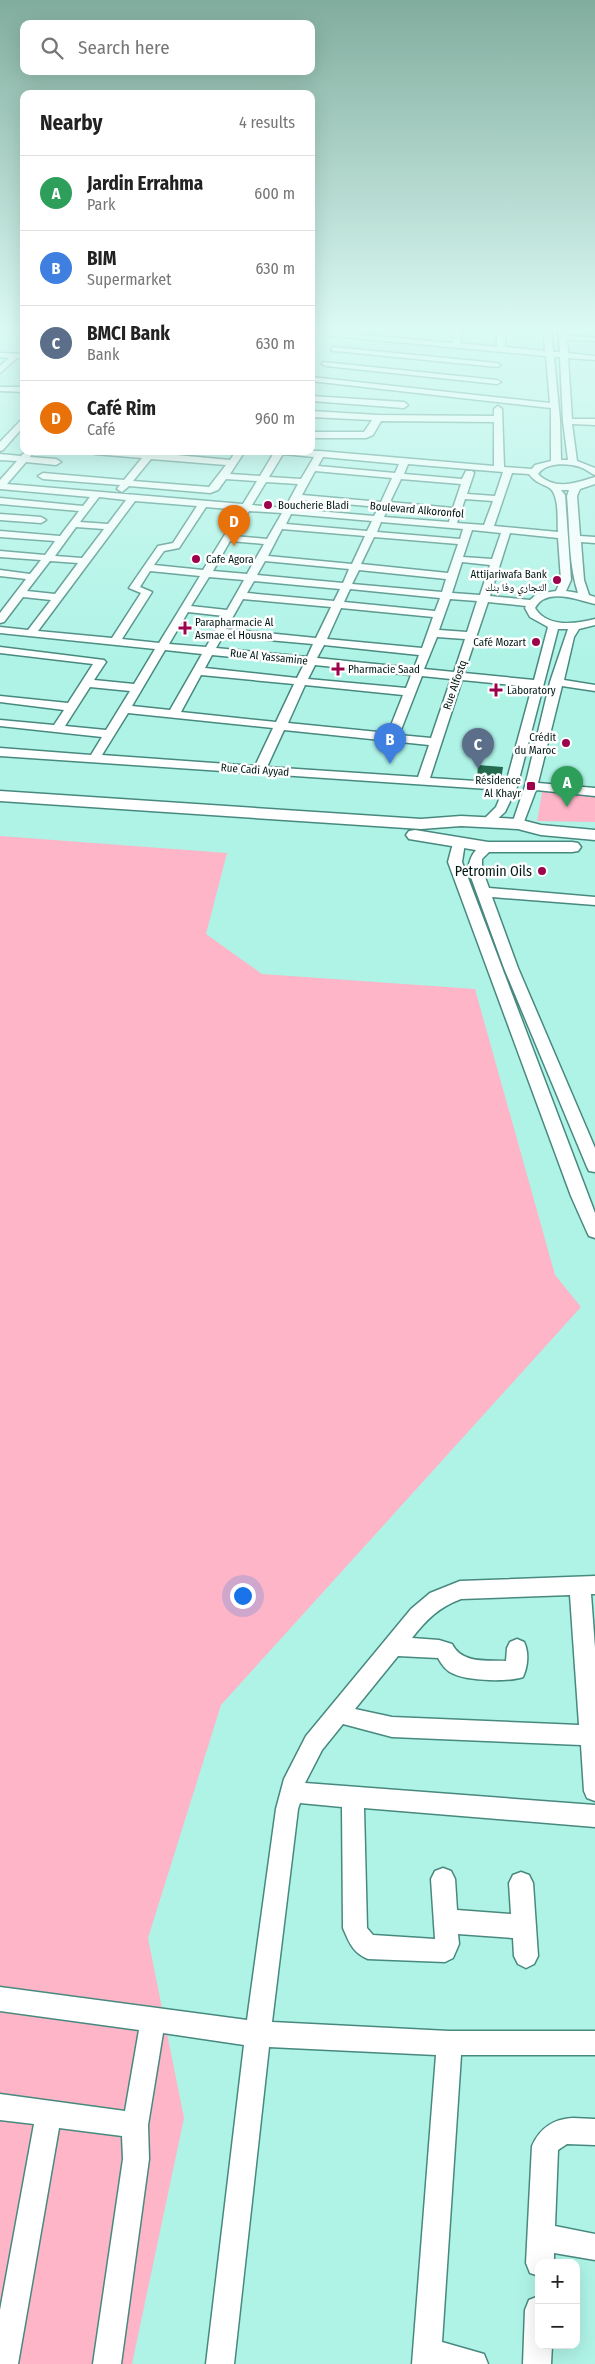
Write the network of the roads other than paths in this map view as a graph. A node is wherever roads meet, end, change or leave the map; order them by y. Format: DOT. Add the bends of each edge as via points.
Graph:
graph roads {
  1 [pos="12,436"];
  2 [pos="501,436"];
  3 [pos="556,436"];
  4 [pos="568,436"];
  5 [pos="315,440"];
  6 [pos="2,445"];
  7 [pos="315,454"];
  8 [pos="320,454"];
  9 [pos="27,455"];
  10 [pos="61,455"];
  11 [pos="149,455"];
  12 [pos="159,455"];
  13 [pos="238,455"];
  14 [pos="277,455"];
  15 [pos="332,455"];
  16 [pos="0,456"];
  17 [pos="405,460"];
  18 [pos="56,462"];
  19 [pos="556,462"];
  20 [pos="233,463"];
  21 [pos="573,463"];
  22 [pos="472,466"];
  23 [pos="312,468"];
  24 [pos="504,469"];
  25 [pos="533,472"];
  26 [pos="595,472"];
  27 [pos="44,476"];
  28 [pos="223,476"];
  29 [pos="398,476"];
  30 [pos="262,479"];
  31 [pos="595,480"];
  32 [pos="127,482"];
  33 [pos="302,482"];
  34 [pos="466,482"];
  35 [pos="553,485"];
  36 [pos="0,486"];
  37 [pos="578,486"];
  38 [pos="20,488"];
  39 [pos="32,489"];
  40 [pos="96,495"];
  41 [pos="461,496"];
  42 [pos="116,497"];
  43 [pos="132,498"];
  44 [pos="294,498"];
  45 [pos="498,499"];
  46 [pos="4,501"];
  47 [pos="203,504"];
  48 [pos="383,505"];
  49 [pos="245,508"];
  50 [pos="85,509"];
  51 [pos="0,511"];
  52 [pos="287,511"];
  53 [pos="456,511"];
  54 [pos="0,517"];
  55 [pos="376,519"];
  56 [pos="41,520"];
  57 [pos="73,524"];
  58 [pos="278,526"];
  59 [pos="451,526"];
  60 [pos="110,527"];
  61 [pos="468,528"];
  62 [pos="488,530"];
  63 [pos="506,531"];
  64 [pos="0,534"];
  65 [pos="369,535"];
  66 [pos="562,535"];
  67 [pos="228,538"];
  68 [pos="576,538"];
  69 [pos="61,539"];
  70 [pos="595,540"];
  71 [pos="270,542"];
  72 [pos="462,542"];
  73 [pos="0,554"];
  74 [pos="48,558"];
  75 [pos="261,558"];
  76 [pos="457,559"];
  77 [pos="84,561"];
  78 [pos="494,562"];
  79 [pos="354,567"];
  80 [pos="149,568"];
  81 [pos="0,573"];
  82 [pos="206,574"];
  83 [pos="34,576"];
  84 [pos="451,576"];
  85 [pos="250,577"];
  86 [pos="346,586"];
  87 [pos="20,594"];
  88 [pos="444,594"];
  89 [pos="560,594"];
  90 [pos="240,596"];
  91 [pos="584,596"];
  92 [pos="57,597"];
  93 [pos="483,598"];
  94 [pos="595,601"];
  95 [pos="532,603"];
  96 [pos="336,606"];
  97 [pos="185,609"];
  98 [pos="230,613"];
  99 [pos="2,614"];
  100 [pos="438,614"];
  101 [pos="595,622"];
  102 [pos="554,624"];
  103 [pos="575,626"];
  104 [pos="0,630"];
  105 [pos="18,632"];
  106 [pos="219,632"];
  107 [pos="31,633"];
  108 [pos="433,633"];
  109 [pos="472,636"];
  110 [pos="115,641"];
  111 [pos="320,642"];
  112 [pos="163,646"];
  113 [pos="209,650"];
  114 [pos="1,652"];
  115 [pos="426,652"];
  116 [pos="310,661"];
  117 [pos="198,671"];
  118 [pos="417,672"];
  119 [pos="458,676"];
  120 [pos="301,682"];
  121 [pos="556,682"];
  122 [pos="88,683"];
  123 [pos="539,684"];
  124 [pos="137,688"];
  125 [pos="595,688"];
  126 [pos="408,692"];
  127 [pos="0,699"];
  128 [pos="72,707"];
  129 [pos="124,709"];
  130 [pos="174,713"];
  131 [pos="0,723"];
  132 [pos="281,725"];
  133 [pos="57,729"];
  134 [pos="109,734"];
  135 [pos="392,737"];
  136 [pos="435,742"];
  137 [pos="0,752"];
  138 [pos="94,759"];
  139 [pos="259,771"];
  140 [pos="423,781"];
  141 [pos="530,786"];
  142 [pos="511,787"];
  143 [pos="595,792"];
  144 [pos="0,796"];
  145 [pos="0,811"];
  146 [pos="487,822"];
  147 [pos="522,826"];
  148 [pos="449,835"];
  149 [pos="595,835"];
  150 [pos="523,846"];
  151 [pos="488,847"];
  152 [pos="595,849"];
  153 [pos="484,892"];
  154 [pos="595,901"];
  155 [pos="595,1167"];
  156 [pos="595,1232"];
  157 [pos="587,1585"];
  158 [pos="392,1646"];
  159 [pos="517,1648"];
  160 [pos="339,1712"];
  161 [pos="590,1734"];
  162 [pos="291,1792"];
  163 [pos="595,1792"];
  164 [pos="353,1797"];
  165 [pos="595,1816"];
  166 [pos="443,1880"];
  167 [pos="521,1883"];
  168 [pos="446,1921"];
  169 [pos="524,1927"];
  170 [pos="526,1956"];
  171 [pos="0,2000"];
  172 [pos="152,2020"];
  173 [pos="258,2034"];
  174 [pos="449,2043"];
  175 [pos="595,2043"];
  176 [pos="0,2108"];
  177 [pos="49,2114"];
  178 [pos="135,2126"];
  179 [pos="595,2132"];
  180 [pos="595,2247"];
  181 [pos="540,2250"];
  182 [pos="538,2349"];
  183 [pos="426,2358"];
  184 [pos="4,2364"];
  185 [pos="107,2364"];
  186 [pos="220,2364"];
  187 [pos="474,2364"];
  188 [pos="537,2364"];
  1 -- 6 [label="street"];
  2 -- 24 [label="street"];
  3 -- 19 [label="street"];
  4 -- 21 [label="street"];
  5 -- 15 [label="street" via="338,444"];
  7 -- 8 [label="street"];
  8 -- 15 [label="street"];
  8 -- 23 [label="street"];
  9 -- 16 [label="street"];
  9 -- 18 [label="street"];
  9 -- 36 [label="street"];
  10 -- 18 [label="street"];
  11 -- 32 [label="street"];
  12 -- 20 [label="street"];
  13 -- 20 [label="street"];
  14 -- 30 [label="street"];
  15 -- 17 [label="street"];
  17 -- 22 [label="street"];
  17 -- 29 [label="street"];
  18 -- 27 [label="street"];
  19 -- 21 [label="street"];
  19 -- 25 [label="street"];
  20 -- 28 [label="street"];
  21 -- 26 [label="street"];
  22 -- 24 [label="street"];
  22 -- 34 [label="street"];
  23 -- 29 [label="street"];
  23 -- 33 [label="street"];
  24 -- 25 [label="street"];
  24 -- 45 [label="street"];
  25 -- 35 [label="street" via="538,479"];
  27 -- 32 [label="street"];
  27 -- 39 [label="street"];
  28 -- 30 [label="street"];
  28 -- 32 [label="street" via="210,490"];
  29 -- 34 [label="street"];
  29 -- 48 [label="street"];
  30 -- 33 [label="street"];
  30 -- 49 [label="street"];
  31 -- 37 [label="street"];
  32 -- 42 [label="street"];
  33 -- 44 [label="street"];
  34 -- 41 [label="street"];
  35 -- 37 [label="street"];
  35 -- 66 [label="street" via="560,495"];
  36 -- 38 [label="street, Boulevard Alkoronfol"];
  37 -- 68 [label="street" via="572,496"];
  38 -- 39 [label="street, Boulevard Alkoronfol"];
  38 -- 46 [label="street"];
  39 -- 40 [label="street, Boulevard Alkoronfol"];
  40 -- 42 [label="street, Boulevard Alkoronfol"];
  40 -- 50 [label="street"];
  41 -- 45 [label="street"];
  41 -- 53 [label="street"];
  42 -- 43 [label="street, Boulevard Alkoronfol"];
  43 -- 47 [label="street, Boulevard Alkoronfol"];
  43 -- 60 [label="street"];
  44 -- 48 [label="street"];
  44 -- 52 [label="street"];
  45 -- 62 [label="street"];
  46 -- 50 [label="street"];
  46 -- 51 [label="street"];
  47 -- 49 [label="street, Boulevard Alkoronfol"];
  47 -- 80 [label="street" via="176,546 160,548"];
  48 -- 53 [label="street"];
  48 -- 55 [label="street"];
  49 -- 52 [label="street, Boulevard Alkoronfol"];
  49 -- 67 [label="street"];
  50 -- 57 [label="street"];
  52 -- 55 [label="street, Boulevard Alkoronfol"];
  52 -- 58 [label="street"];
  53 -- 59 [label="street"];
  54 -- 56 [label="street"];
  55 -- 59 [label="street, Boulevard Alkoronfol"];
  55 -- 65 [label="street"];
  57 -- 60 [label="street"];
  57 -- 69 [label="street"];
  58 -- 65 [label="street"];
  58 -- 71 [label="street"];
  59 -- 61 [label="street, Boulevard Alkoronfol"];
  60 -- 77 [label="street"];
  61 -- 62 [label="street, Boulevard Alkoronfol"];
  61 -- 72 [label="street"];
  62 -- 63 [label="street, Boulevard Alkoronfol"];
  63 -- 66 [label="street, Boulevard Alkoronfol"];
  63 -- 78 [label="street, Rue Alfostq"];
  64 -- 69 [label="street"];
  65 -- 72 [label="street"];
  65 -- 79 [label="street"];
  66 -- 89 [label="street" via="566,580"];
  67 -- 71 [label="street"];
  67 -- 82 [label="street"];
  68 -- 70 [label="street"];
  68 -- 91 [label="street" via="579,580"];
  69 -- 74 [label="street"];
  71 -- 75 [label="street"];
  72 -- 76 [label="street"];
  73 -- 74 [label="street"];
  74 -- 77 [label="street"];
  74 -- 83 [label="street"];
  75 -- 79 [label="street"];
  75 -- 85 [label="street"];
  76 -- 78 [label="street"];
  76 -- 84 [label="street"];
  77 -- 92 [label="street"];
  78 -- 93 [label="street, Rue Alfostq"];
  79 -- 84 [label="street"];
  79 -- 86 [label="street"];
  80 -- 82 [label="street"];
  80 -- 110 [label="street" via="134,588 147,592"];
  81 -- 83 [label="street"];
  82 -- 85 [label="street"];
  82 -- 97 [label="street"];
  83 -- 87 [label="street"];
  84 -- 88 [label="street"];
  85 -- 86 [label="street"];
  85 -- 90 [label="street"];
  86 -- 88 [label="street"];
  86 -- 96 [label="street"];
  87 -- 92 [label="street"];
  87 -- 99 [label="street"];
  88 -- 93 [label="street"];
  88 -- 100 [label="street"];
  89 -- 91 [label="street"];
  89 -- 95 [label="street" via="542,597"];
  90 -- 96 [label="street"];
  90 -- 98 [label="street"];
  91 -- 94 [label="street"];
  92 -- 107 [label="street"];
  93 -- 95 [label="street"];
  93 -- 109 [label="street, Rue Alfostq"];
  95 -- 102 [label="street" via="534,616"];
  96 -- 100 [label="street"];
  96 -- 111 [label="street"];
  97 -- 98 [label="street"];
  97 -- 112 [label="street"];
  98 -- 106 [label="street"];
  100 -- 108 [label="street"];
  101 -- 103 [label="street"];
  102 -- 103 [label="street"];
  102 -- 123 [label="street"];
  103 -- 121 [label="street"];
  104 -- 105 [label="street, Rue Al Yassamine"];
  105 -- 107 [label="street, Rue Al Yassamine"];
  105 -- 114 [label="street"];
  106 -- 111 [label="street"];
  106 -- 113 [label="street"];
  107 -- 110 [label="street, Rue Al Yassamine"];
  108 -- 109 [label="street"];
  108 -- 115 [label="street"];
  109 -- 119 [label="street, Rue Alfostq"];
  110 -- 112 [label="street, Rue Al Yassamine"];
  111 -- 115 [label="street"];
  111 -- 116 [label="street"];
  112 -- 113 [label="street, Rue Al Yassamine"];
  112 -- 124 [label="street"];
  113 -- 116 [label="street, Rue Al Yassamine"];
  113 -- 117 [label="street"];
  114 -- 122 [label="street" via="98,660 100,664"];
  115 -- 118 [label="street"];
  116 -- 118 [label="street, Rue Al Yassamine"];
  116 -- 120 [label="street"];
  117 -- 120 [label="street"];
  117 -- 130 [label="street"];
  118 -- 119 [label="street, Rue Al Yassamine"];
  118 -- 126 [label="street"];
  119 -- 123 [label="street, Rue Al Yassamine"];
  119 -- 136 [label="street, Rue Alfostq"];
  120 -- 126 [label="street"];
  120 -- 132 [label="street"];
  121 -- 125 [label="street"];
  121 -- 141 [label="street"];
  122 -- 124 [label="street"];
  122 -- 128 [label="street"];
  123 -- 142 [label="street"];
  124 -- 129 [label="street"];
  126 -- 135 [label="street"];
  127 -- 128 [label="street"];
  128 -- 133 [label="street"];
  129 -- 130 [label="street"];
  129 -- 134 [label="street"];
  130 -- 132 [label="street"];
  131 -- 133 [label="street"];
  132 -- 135 [label="street"];
  132 -- 139 [label="street"];
  133 -- 134 [label="street"];
  134 -- 138 [label="street"];
  135 -- 136 [label="street"];
  136 -- 140 [label="street, Rue Alfostq"];
  137 -- 138 [label="street, Rue Cadi Ayyad"];
  138 -- 139 [label="street, Rue Cadi Ayyad"];
  139 -- 140 [label="street, Rue Cadi Ayyad"];
  140 -- 142 [label="street, Rue Cadi Ayyad"];
  141 -- 143 [label="street"];
  141 -- 147 [label="street"];
  142 -- 146 [label="street" via="501,809"];
  144 -- 148 [label="main road" via="406,823"];
  145 -- 148 [label="main road"];
  146 -- 147 [label="main road"];
  146 -- 148 [label="main road"];
  147 -- 149 [label="main road"];
  147 -- 150 [label="main road" via="531,832 532,838"];
  148 -- 151 [label="main road"];
  148 -- 156 [label="street" via="455,862"];
  150 -- 151 [label="main road"];
  150 -- 152 [label="main road"];
  151 -- 153 [label="street" via="479,854 474,865"];
  153 -- 154 [label="street"];
  153 -- 155 [label="street" via="515,976"];
  157 -- 158 [label="street" via="481,1588 449,1593 427,1606"];
  157 -- 161 [label="street"];
  158 -- 159 [label="street" via="445,1651 448,1659 460,1667 512,1671 517,1666"];
  158 -- 160 [label="street"];
  160 -- 161 [label="street" via="392,1727"];
  160 -- 162 [label="street" via="307,1754"];
  161 -- 163 [label="street"];
  162 -- 164 [label="street"];
  162 -- 173 [label="street"];
  164 -- 165 [label="street"];
  164 -- 168 [label="street" via="355,1928 359,1938 368,1946 445,1950"];
  166 -- 168 [label="street"];
  167 -- 169 [label="street"];
  168 -- 169 [label="street"];
  169 -- 170 [label="street"];
  171 -- 172 [label="street"];
  172 -- 173 [label="street"];
  172 -- 178 [label="street"];
  173 -- 174 [label="street"];
  173 -- 186 [label="street"];
  174 -- 175 [label="street"];
  174 -- 183 [label="street"];
  176 -- 177 [label="street"];
  177 -- 178 [label="street"];
  177 -- 184 [label="street"];
  178 -- 185 [label="street" via="136,2160"];
  179 -- 181 [label="street" via="559,2131 549,2138 545,2146"];
  180 -- 181 [label="street"];
  182 -- 188 [label="street"];
  183 -- 187 [label="street"];
}
